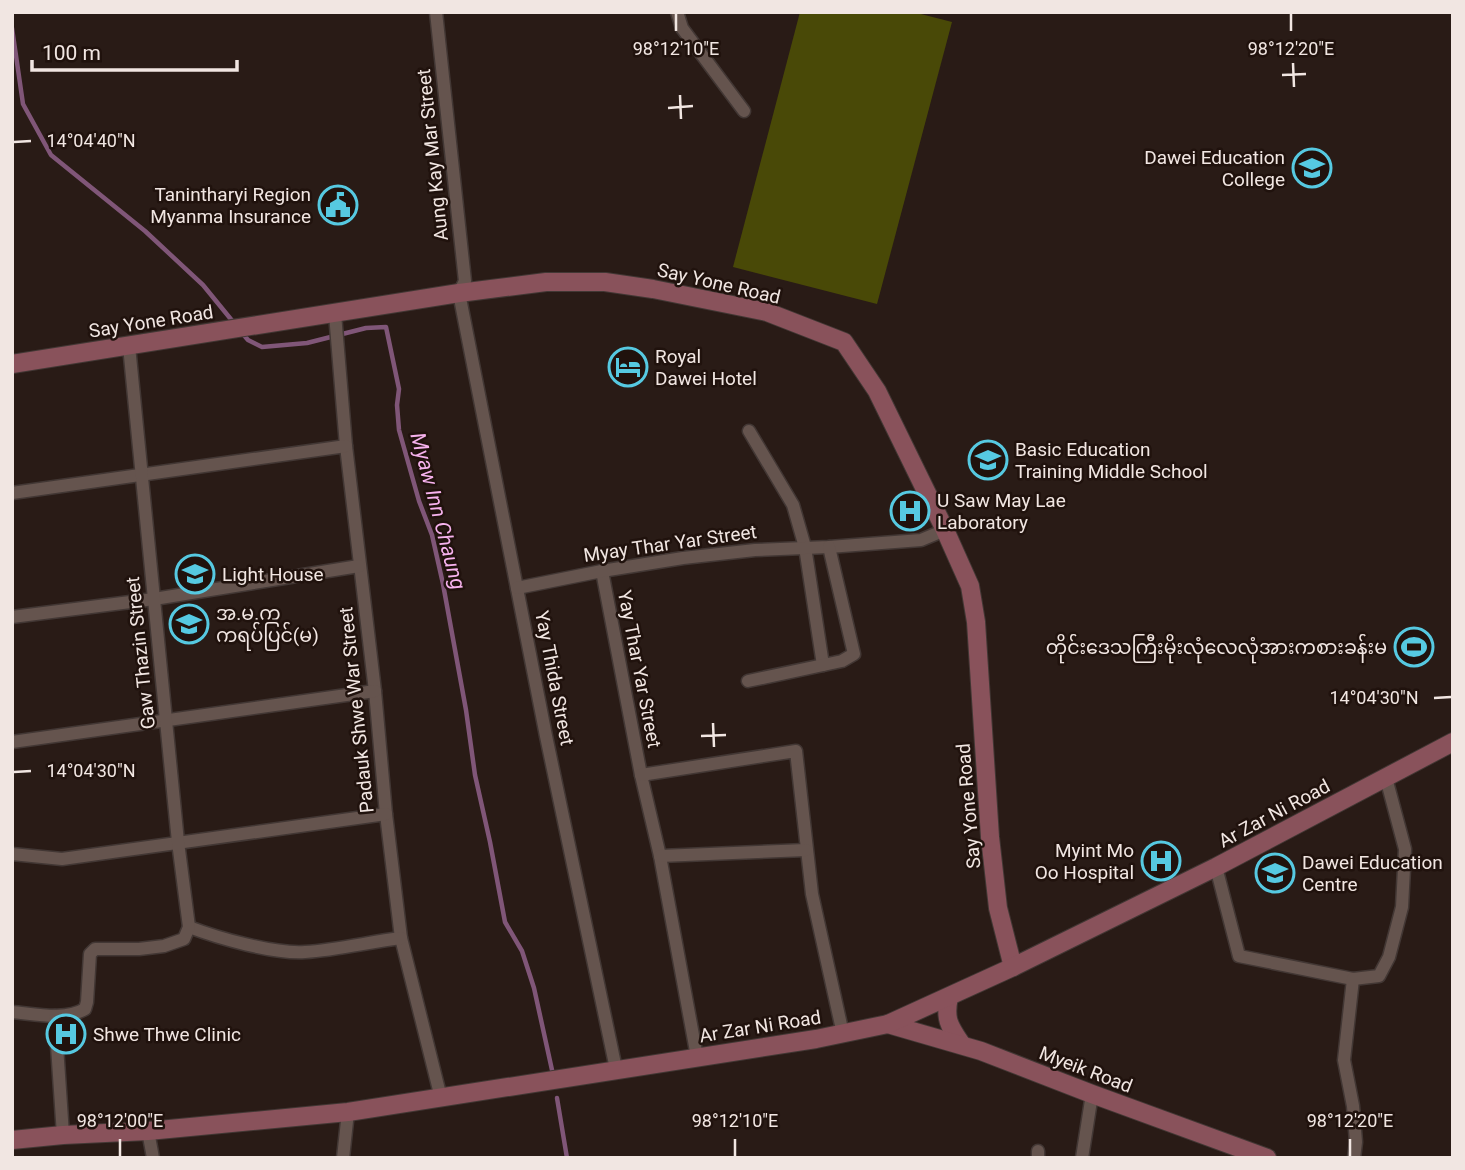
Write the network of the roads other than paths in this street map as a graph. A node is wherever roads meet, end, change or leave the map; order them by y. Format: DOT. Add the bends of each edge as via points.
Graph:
graph roads {
  1 [pos="436,12"];
  2 [pos="677,12"];
  3 [pos="744,111"];
  4 [pos="459,293"];
  5 [pos="335,314"];
  6 [pos="129,346"];
  7 [pos="12,364"];
  8 [pos="749,431"];
  9 [pos="346,446"];
  10 [pos="142,475"];
  11 [pos="12,493"];
  12 [pos="945,530"];
  13 [pos="805,547"];
  14 [pos="829,547"];
  15 [pos="359,566"];
  16 [pos="602,571"];
  17 [pos="517,588"];
  18 [pos="154,598"];
  19 [pos="12,617"];
  20 [pos="823,665"];
  21 [pos="748,681"];
  22 [pos="375,691"];
  23 [pos="166,721"];
  24 [pos="12,742"];
  25 [pos="1453,742"];
  26 [pos="641,775"];
  27 [pos="1386,778"];
  28 [pos="386,814"];
  29 [pos="178,842"];
  30 [pos="806,850"];
  31 [pos="12,853"];
  32 [pos="660,856"];
  33 [pos="1216,867"];
  34 [pos="189,927"];
  35 [pos="401,938"];
  36 [pos="1013,967"];
  37 [pos="1353,979"];
  38 [pos="949,997"];
  39 [pos="12,1012"];
  40 [pos="55,1016"];
  41 [pos="888,1024"];
  42 [pos="843,1034"];
  43 [pos="962,1045"];
  44 [pos="697,1057"];
  45 [pos="616,1069"];
  46 [pos="1092,1094"];
  47 [pos="441,1098"];
  48 [pos="348,1112"];
  49 [pos="148,1131"];
  50 [pos="63,1135"];
  51 [pos="12,1140"];
  52 [pos="153,1158"];
  53 [pos="343,1158"];
  54 [pos="1082,1158"];
  55 [pos="1266,1158"];
  56 [pos="1354,1158"];
  1 -- 4 [label="street, Aung Kay Mar Street" via="465,281"];
  2 -- 3 [label="street" via="682,28"];
  4 -- 5 [label="main road, Say Yone Road"];
  4 -- 12 [label="main road, Say Yone Road" via="546,282 605,282 767,312 844,342 877,391"];
  4 -- 17 [label="street, Yay Thida Street"];
  5 -- 6 [label="main road, Say Yone Road"];
  5 -- 9 [label="street, Padauk Shwe War Street"];
  6 -- 7 [label="main road, Say Yone Road"];
  6 -- 10 [label="street, Gaw Thazin Street"];
  8 -- 13 [label="street" via="793,505"];
  9 -- 10 [label="street"];
  9 -- 15 [label="street, Padauk Shwe War Street"];
  10 -- 11 [label="street"];
  10 -- 18 [label="street, Gaw Thazin Street"];
  12 -- 14 [label="street, Myay Thar Yar Street" via="921,540"];
  12 -- 36 [label="main road, Say Yone Road" via="970,586 976,622 990,837 998,908"];
  13 -- 14 [label="street, Myay Thar Yar Street"];
  13 -- 16 [label="street, Myay Thar Yar Street"];
  13 -- 20 [label="street"];
  14 -- 20 [label="street" via="854,654"];
  15 -- 18 [label="street"];
  15 -- 22 [label="street, Padauk Shwe War Street"];
  16 -- 17 [label="street, Myay Thar Yar Street"];
  16 -- 26 [label="street, Yay Thar Yar Street"];
  17 -- 45 [label="street, Yay Thida Street"];
  18 -- 19 [label="street"];
  18 -- 23 [label="street, Gaw Thazin Street"];
  20 -- 21 [label="street"];
  22 -- 23 [label="street"];
  22 -- 28 [label="street, Padauk Shwe War Street"];
  23 -- 24 [label="street"];
  23 -- 29 [label="street, Gaw Thazin Street"];
  25 -- 27 [label="main road, Ar Zar Ni Road"];
  26 -- 30 [label="street, Yay Thar Yar Street" via="796,751"];
  26 -- 32 [label="street, Yay Thar Yar Street"];
  27 -- 33 [label="main road, Ar Zar Ni Road"];
  27 -- 37 [label="street" via="1405,849 1402,907 1379,976"];
  28 -- 29 [label="street"];
  28 -- 35 [label="street, Padauk Shwe War Street"];
  29 -- 31 [label="street" via="62,859"];
  29 -- 34 [label="street, Gaw Thazin Street"];
  30 -- 32 [label="street"];
  30 -- 42 [label="street, Yay Thar Yar Street"];
  32 -- 44 [label="street, Yay Thar Yar Street"];
  33 -- 36 [label="main road, Ar Zar Ni Road"];
  33 -- 37 [label="street" via="1239,956"];
  34 -- 35 [label="street" via="212,936 303,952"];
  34 -- 40 [label="street" via="184,939 164,946 95,949 90,954 85,1009"];
  35 -- 47 [label="street, Padauk Shwe War Street"];
  36 -- 38 [label="main road, Ar Zar Ni Road"];
  37 -- 56 [label="street" via="1344,1060 1353,1106"];
  38 -- 41 [label="main road, Ar Zar Ni Road"];
  38 -- 43 [label="main road" via="949,1026"];
  39 -- 40 [label="street"];
  40 -- 50 [label="street"];
  41 -- 42 [label="main road, Ar Zar Ni Road"];
  41 -- 43 [label="main road, Myeik Road"];
  42 -- 44 [label="main road, Ar Zar Ni Road"];
  43 -- 46 [label="main road, Myeik Road"];
  44 -- 45 [label="main road, Ar Zar Ni Road"];
  45 -- 47 [label="main road, Ar Zar Ni Road"];
  46 -- 54 [label="street"];
  46 -- 55 [label="main road, Myeik Road"];
  47 -- 48 [label="main road, Ar Zar Ni Road"];
  48 -- 49 [label="main road, Ar Zar Ni Road"];
  48 -- 53 [label="street"];
  49 -- 50 [label="main road, Ar Zar Ni Road"];
  49 -- 52 [label="street"];
  50 -- 51 [label="main road, Ar Zar Ni Road"];
}
